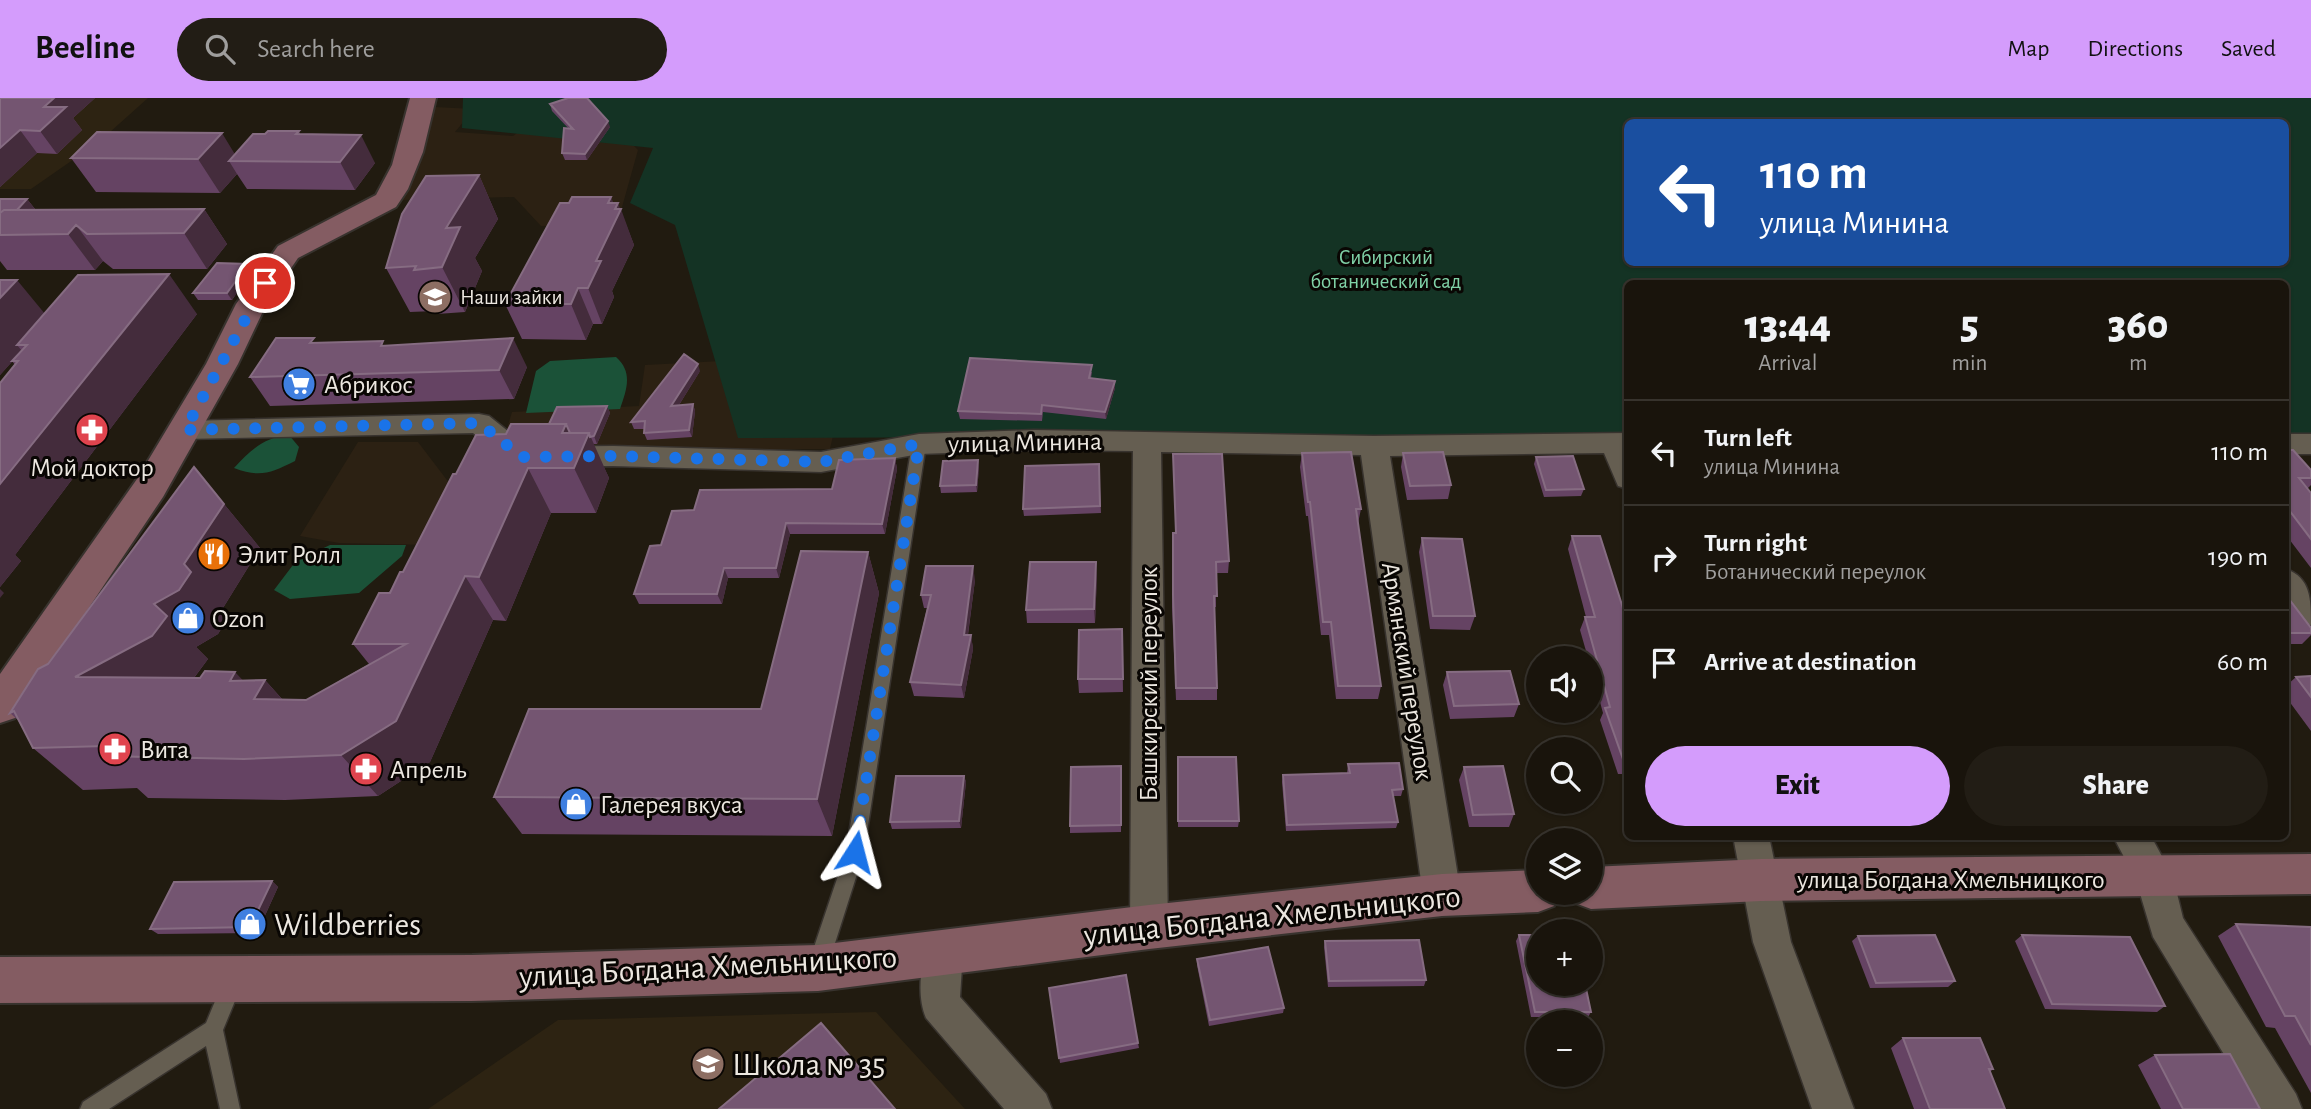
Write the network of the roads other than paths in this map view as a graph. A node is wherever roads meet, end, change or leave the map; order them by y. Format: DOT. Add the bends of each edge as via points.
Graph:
graph roads {
  1 [pos="423,98"];
  2 [pos="185,430"];
  3 [pos="1147,441"];
  4 [pos="1621,443"];
  5 [pos="919,444"];
  6 [pos="2289,444"];
  7 [pos="2311,444"];
  8 [pos="1374,446"];
  9 [pos="2289,585"];
  10 [pos="2311,613"];
  11 [pos="0,706"];
  12 [pos="1752,840"];
  13 [pos="2133,840"];
  14 [pos="2311,874"];
  15 [pos="2154,877"];
  16 [pos="1761,880"];
  17 [pos="1603,887"];
  18 [pos="1526,892"];
  19 [pos="1442,895"];
  20 [pos="1149,927"];
  21 [pos="944,952"];
  22 [pos="818,968"];
  23 [pos="234,979"];
  24 [pos="0,980"];
  25 [pos="213,1030"];
  26 [pos="90,1109"];
  27 [pos="230,1109"];
  28 [pos="1031,1109"];
  29 [pos="1833,1109"];
  30 [pos="2281,1109"];
  1 -- 2 [label="street" via="408,165 386,201 279,261 251,304"];
  2 -- 5 [label="street, улица Минина" via="479,423 522,457 821,462"];
  2 -- 11 [label="street"];
  3 -- 5 [label="street, улица Минина"];
  3 -- 8 [label="street, улица Минина"];
  3 -- 20 [label="street, Башкирский переулок"];
  4 -- 8 [label="street, улица Минина"];
  5 -- 22 [label="lane" via="855,852"];
  6 -- 7 [label="street"];
  8 -- 19 [label="street, Армянский переулок"];
  9 -- 10 [label="street"];
  12 -- 16 [label="street"];
  13 -- 15 [label="street"];
  14 -- 15 [label="street, улица Богдана Хмельницкого"];
  15 -- 16 [label="street, улица Богдана Хмельницкого"];
  15 -- 30 [label="street" via="2166,924"];
  16 -- 17 [label="street, улица Богдана Хмельницкого"];
  16 -- 29 [label="street" via="1772,942"];
  18 -- 19 [label="street, улица Богдана Хмельницкого"];
  19 -- 20 [label="street, улица Богдана Хмельницкого"];
  20 -- 21 [label="street, улица Богдана Хмельницкого"];
  21 -- 22 [label="street, улица Богдана Хмельницкого"];
  21 -- 28 [label="street" via="940,1004"];
  22 -- 23 [label="street, улица Богдана Хмельницкого"];
  23 -- 24 [label="street, улица Богдана Хмельницкого"];
  23 -- 25 [label="lane"];
  25 -- 26 [label="lane"];
  25 -- 27 [label="lane"];
}
